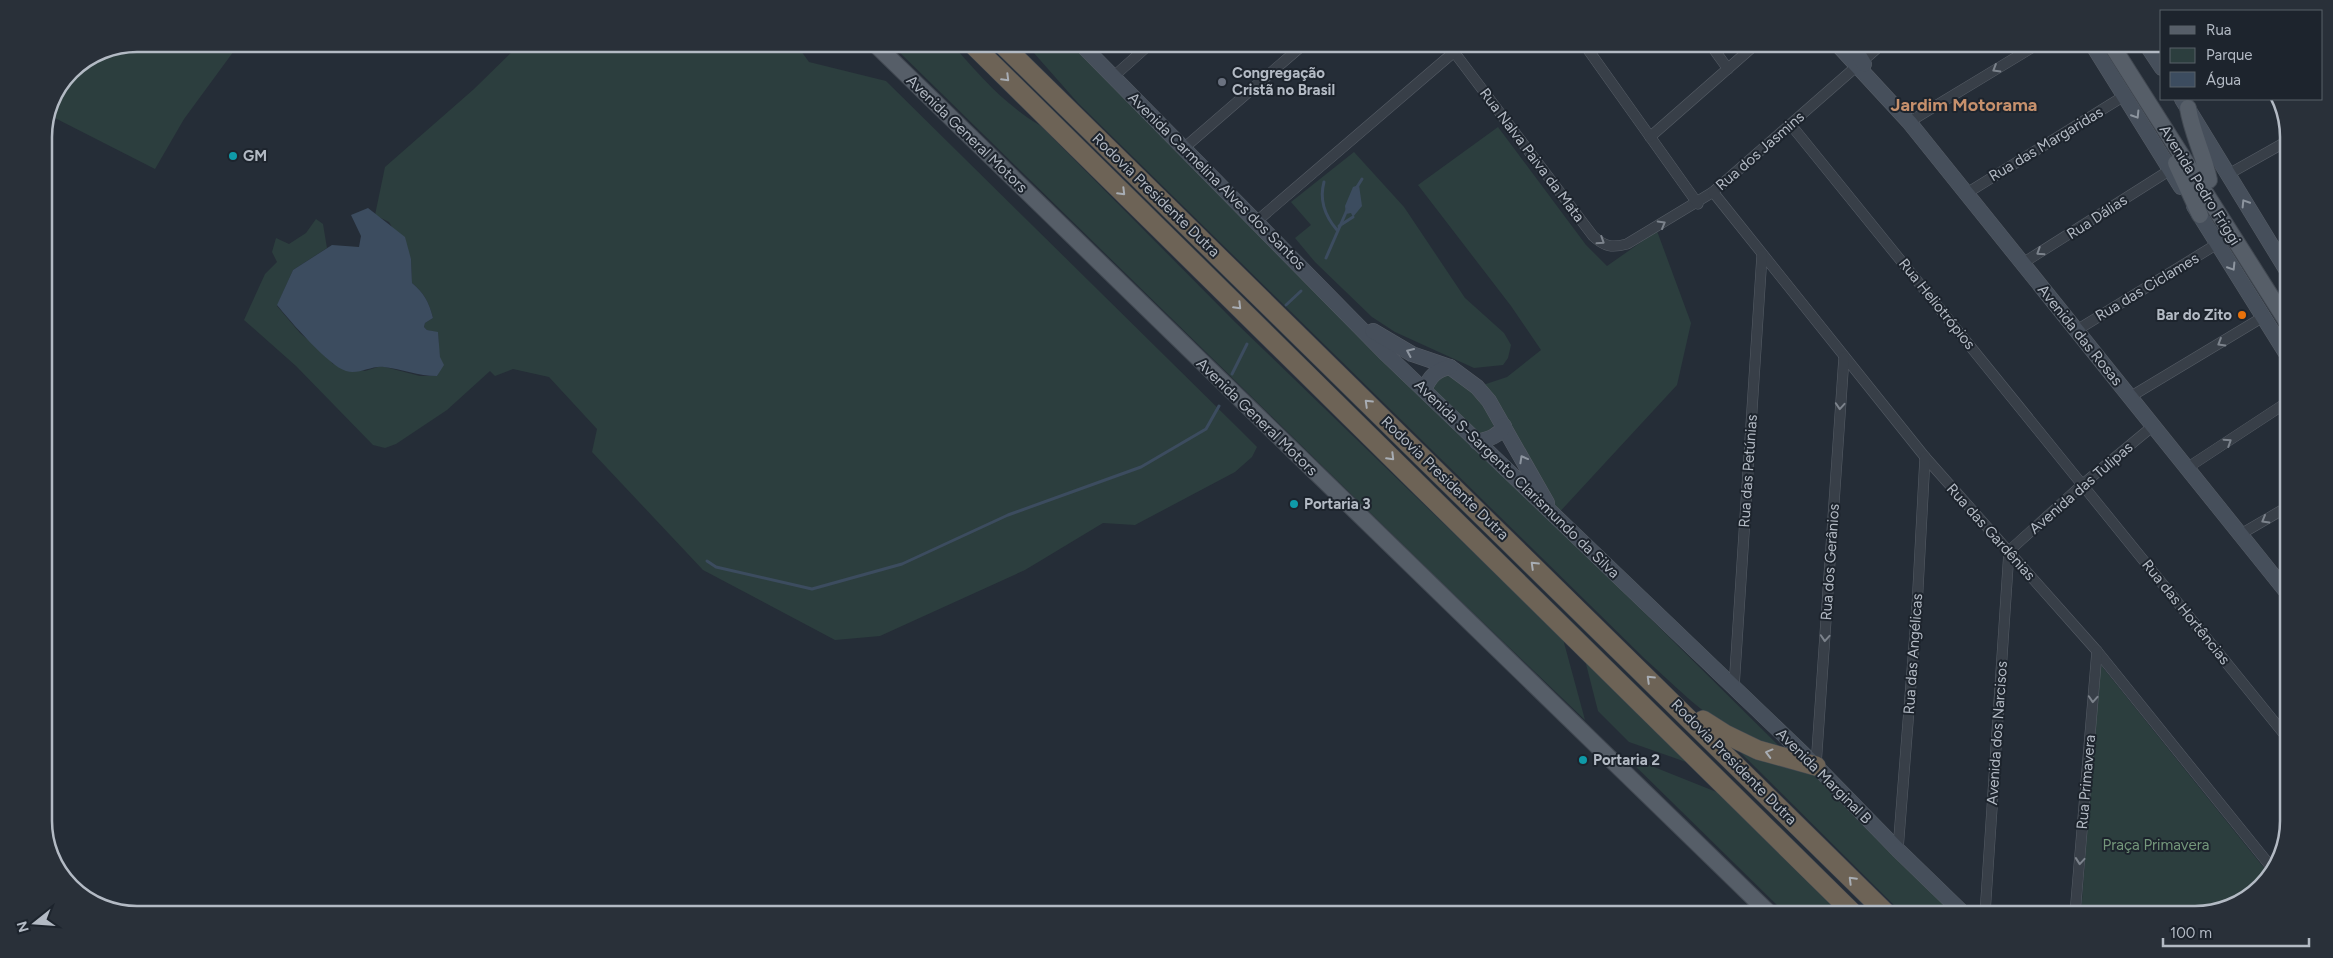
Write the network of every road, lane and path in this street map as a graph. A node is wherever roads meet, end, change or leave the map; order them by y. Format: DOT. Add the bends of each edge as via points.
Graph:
graph roads {
  1 [pos="883,52"];
  2 [pos="980,52"];
  3 [pos="1010,52"];
  4 [pos="1089,52"];
  5 [pos="1141,52"];
  6 [pos="1295,52"];
  7 [pos="1447,52"];
  8 [pos="1454,52"];
  9 [pos="1590,52"];
  10 [pos="1716,52"];
  11 [pos="1747,52"];
  12 [pos="1846,52"];
  13 [pos="1855,52"];
  14 [pos="1872,52"];
  15 [pos="2025,52"];
  16 [pos="2097,52"];
  17 [pos="2117,52"];
  18 [pos="2129,52"];
  19 [pos="2151,52"];
  20 [pos="1859,63"];
  21 [pos="2160,65"];
  22 [pos="1728,69"];
  23 [pos="1113,77"];
  24 [pos="2124,96"];
  25 [pos="2185,104"];
  26 [pos="2152,109"];
  27 [pos="1909,122"];
  28 [pos="1791,125"];
  29 [pos="1650,136"];
  30 [pos="2280,145"];
  31 [pos="1184,148"];
  32 [pos="2170,170"];
  33 [pos="2227,175"];
  34 [pos="2209,180"];
  35 [pos="1713,192"];
  36 [pos="1967,192"];
  37 [pos="1698,204"];
  38 [pos="2200,215"];
  39 [pos="1257,221"];
  40 [pos="1627,244"];
  41 [pos="2217,244"];
  42 [pos="2280,247"];
  43 [pos="2274,251"];
  44 [pos="1762,255"];
  45 [pos="2280,260"];
  46 [pos="2023,264"];
  47 [pos="2280,292"];
  48 [pos="2280,311"];
  49 [pos="2263,317"];
  50 [pos="1352,318"];
  51 [pos="2077,330"];
  52 [pos="2280,344"];
  53 [pos="1844,357"];
  54 [pos="1450,367"];
  55 [pos="1424,390"];
  56 [pos="2130,397"];
  57 [pos="2280,407"];
  58 [pos="1504,426"];
  59 [pos="2153,426"];
  60 [pos="1477,442"];
  61 [pos="1925,457"];
  62 [pos="2188,468"];
  63 [pos="2083,484"];
  64 [pos="2280,511"];
  65 [pos="1555,517"];
  66 [pos="2241,534"];
  67 [pos="2010,552"];
  68 [pos="2280,584"];
  69 [pos="1682,639"];
  70 [pos="2097,651"];
  71 [pos="1734,688"];
  72 [pos="1671,700"];
  73 [pos="2280,729"];
  74 [pos="1816,766"];
  75 [pos="1898,850"];
  76 [pos="2269,864"];
  77 [pos="1762,906"];
  78 [pos="1846,906"];
  79 [pos="1879,906"];
  80 [pos="1956,906"];
  81 [pos="1985,906"];
  82 [pos="2076,906"];
  1 -- 77 [label="main road, Avenida General Motors"];
  2 -- 78 [label="highway, Rodovia Presidente Dutra, one-way"];
  72 -- 3 [label="highway, Rodovia Presidente Dutra, one-way"];
  4 -- 23 [label="street, Avenida Carmelina Alves dos Santos"];
  5 -- 23 [label="street"];
  6 -- 31 [label="street"];
  7 -- 39 [label="street"];
  8 -- 40 [label="street, Rua Nalva Paiva da Mata, one-way" via="1593,236 1602,244 1613,247"];
  9 -- 29 [label="street"];
  10 -- 22 [label="street"];
  11 -- 22 [label="street"];
  12 -- 20 [label="street"];
  13 -- 20 [label="street"];
  14 -- 20 [label="street, Rua dos Jasmins"];
  15 -- 27 [label="street, one-way"];
  16 -- 24 [label="street"];
  17 -- 26 [label="main road, Avenida Pedro Friggi"];
  18 -- 34 [label="main road, Avenida Pedro Friggi"];
  19 -- 21 [label="street"];
  20 -- 27 [label="street, Avenida das Rosas"];
  20 -- 28 [label="street, Rua dos Jasmins"];
  22 -- 29 [label="street"];
  23 -- 31 [label="street, Avenida Carmelina Alves dos Santos"];
  24 -- 32 [label="street, one-way"];
  24 -- 36 [label="street, Rua das Margaridas"];
  25 -- 33 [label="street"];
  25 -- 34 [label="main road"];
  26 -- 38 [label="main road"];
  26 -- 48 [label="main road, Avenida Pedro Friggi"];
  27 -- 36 [label="street, Avenida das Rosas"];
  28 -- 35 [label="street, Rua dos Jasmins"];
  28 -- 63 [label="street, Rua Heliotrópios"];
  29 -- 37 [label="street"];
  30 -- 33 [label="street"];
  31 -- 39 [label="street, Avenida Carmelina Alves dos Santos"];
  32 -- 38 [label="street"];
  32 -- 46 [label="street, Rua Dálias, one-way"];
  43 -- 33 [label="street, one-way"];
  34 -- 47 [label="main road, Avenida Pedro Friggi"];
  35 -- 37 [label="street, Rua dos Jasmins"];
  35 -- 44 [label="street, Rua das Gardênias"];
  36 -- 46 [label="street, Avenida das Rosas"];
  40 -- 37 [label="street, Rua dos Jasmins, one-way"];
  38 -- 41 [label="street"];
  39 -- 50 [label="street, Avenida Carmelina Alves dos Santos"];
  41 -- 49 [label="street, one-way"];
  41 -- 51 [label="street, Rua das Ciclames"];
  42 -- 43 [label="street"];
  43 -- 45 [label="street"];
  44 -- 53 [label="street, Rua das Gardênias"];
  44 -- 71 [label="street, Rua das Petúnias"];
  46 -- 51 [label="street, Avenida das Rosas"];
  49 -- 52 [label="street"];
  49 -- 56 [label="street, one-way"];
  54 -- 50 [label="street, one-way" via="1391,344"];
  50 -- 55 [label="street, Avenida S-Sargento Clarismundo da Silva"];
  51 -- 56 [label="street, Avenida das Rosas"];
  53 -- 61 [label="street, Rua das Gardênias"];
  53 -- 74 [label="street, Rua dos Gerânios, one-way"];
  54 -- 55 [label="street" via="1439,370"];
  54 -- 58 [label="street" via="1477,387"];
  55 -- 60 [label="street, Avenida S-Sargento Clarismundo da Silva"];
  56 -- 59 [label="street, Avenida das Rosas"];
  62 -- 57 [label="street, one-way"];
  58 -- 60 [label="street" via="1492,438"];
  65 -- 58 [label="street, one-way"];
  59 -- 62 [label="street, Avenida das Rosas"];
  59 -- 63 [label="street, Avenida das Tulipas"];
  60 -- 65 [label="street, Avenida S-Sargento Clarismundo da Silva"];
  61 -- 67 [label="street, Rua das Gardênias"];
  61 -- 75 [label="street, Rua das Angélicas"];
  62 -- 66 [label="street, Avenida das Rosas"];
  63 -- 67 [label="street, Avenida das Tulipas"];
  63 -- 73 [label="street, Rua das Hortências"];
  64 -- 66 [label="street, one-way"];
  65 -- 69 [label="street, Avenida S-Sargento Clarismundo da Silva"];
  66 -- 68 [label="street, Avenida das Rosas"];
  67 -- 70 [label="street, Rua das Gardênias"];
  67 -- 81 [label="street, Avenida dos Narcisos"];
  69 -- 71 [label="street, Avenida Marginal B"];
  70 -- 76 [label="street, Rua das Gardênias"];
  70 -- 82 [label="street, Rua Primavera, one-way"];
  71 -- 74 [label="street, Avenida Marginal B"];
  74 -- 72 [label="highway, one-way" via="1758,750 1725,734"];
  79 -- 72 [label="highway, Rodovia Presidente Dutra, one-way"];
  74 -- 75 [label="street, Avenida Marginal B"];
  75 -- 80 [label="street, Avenida Marginal B"];
}
